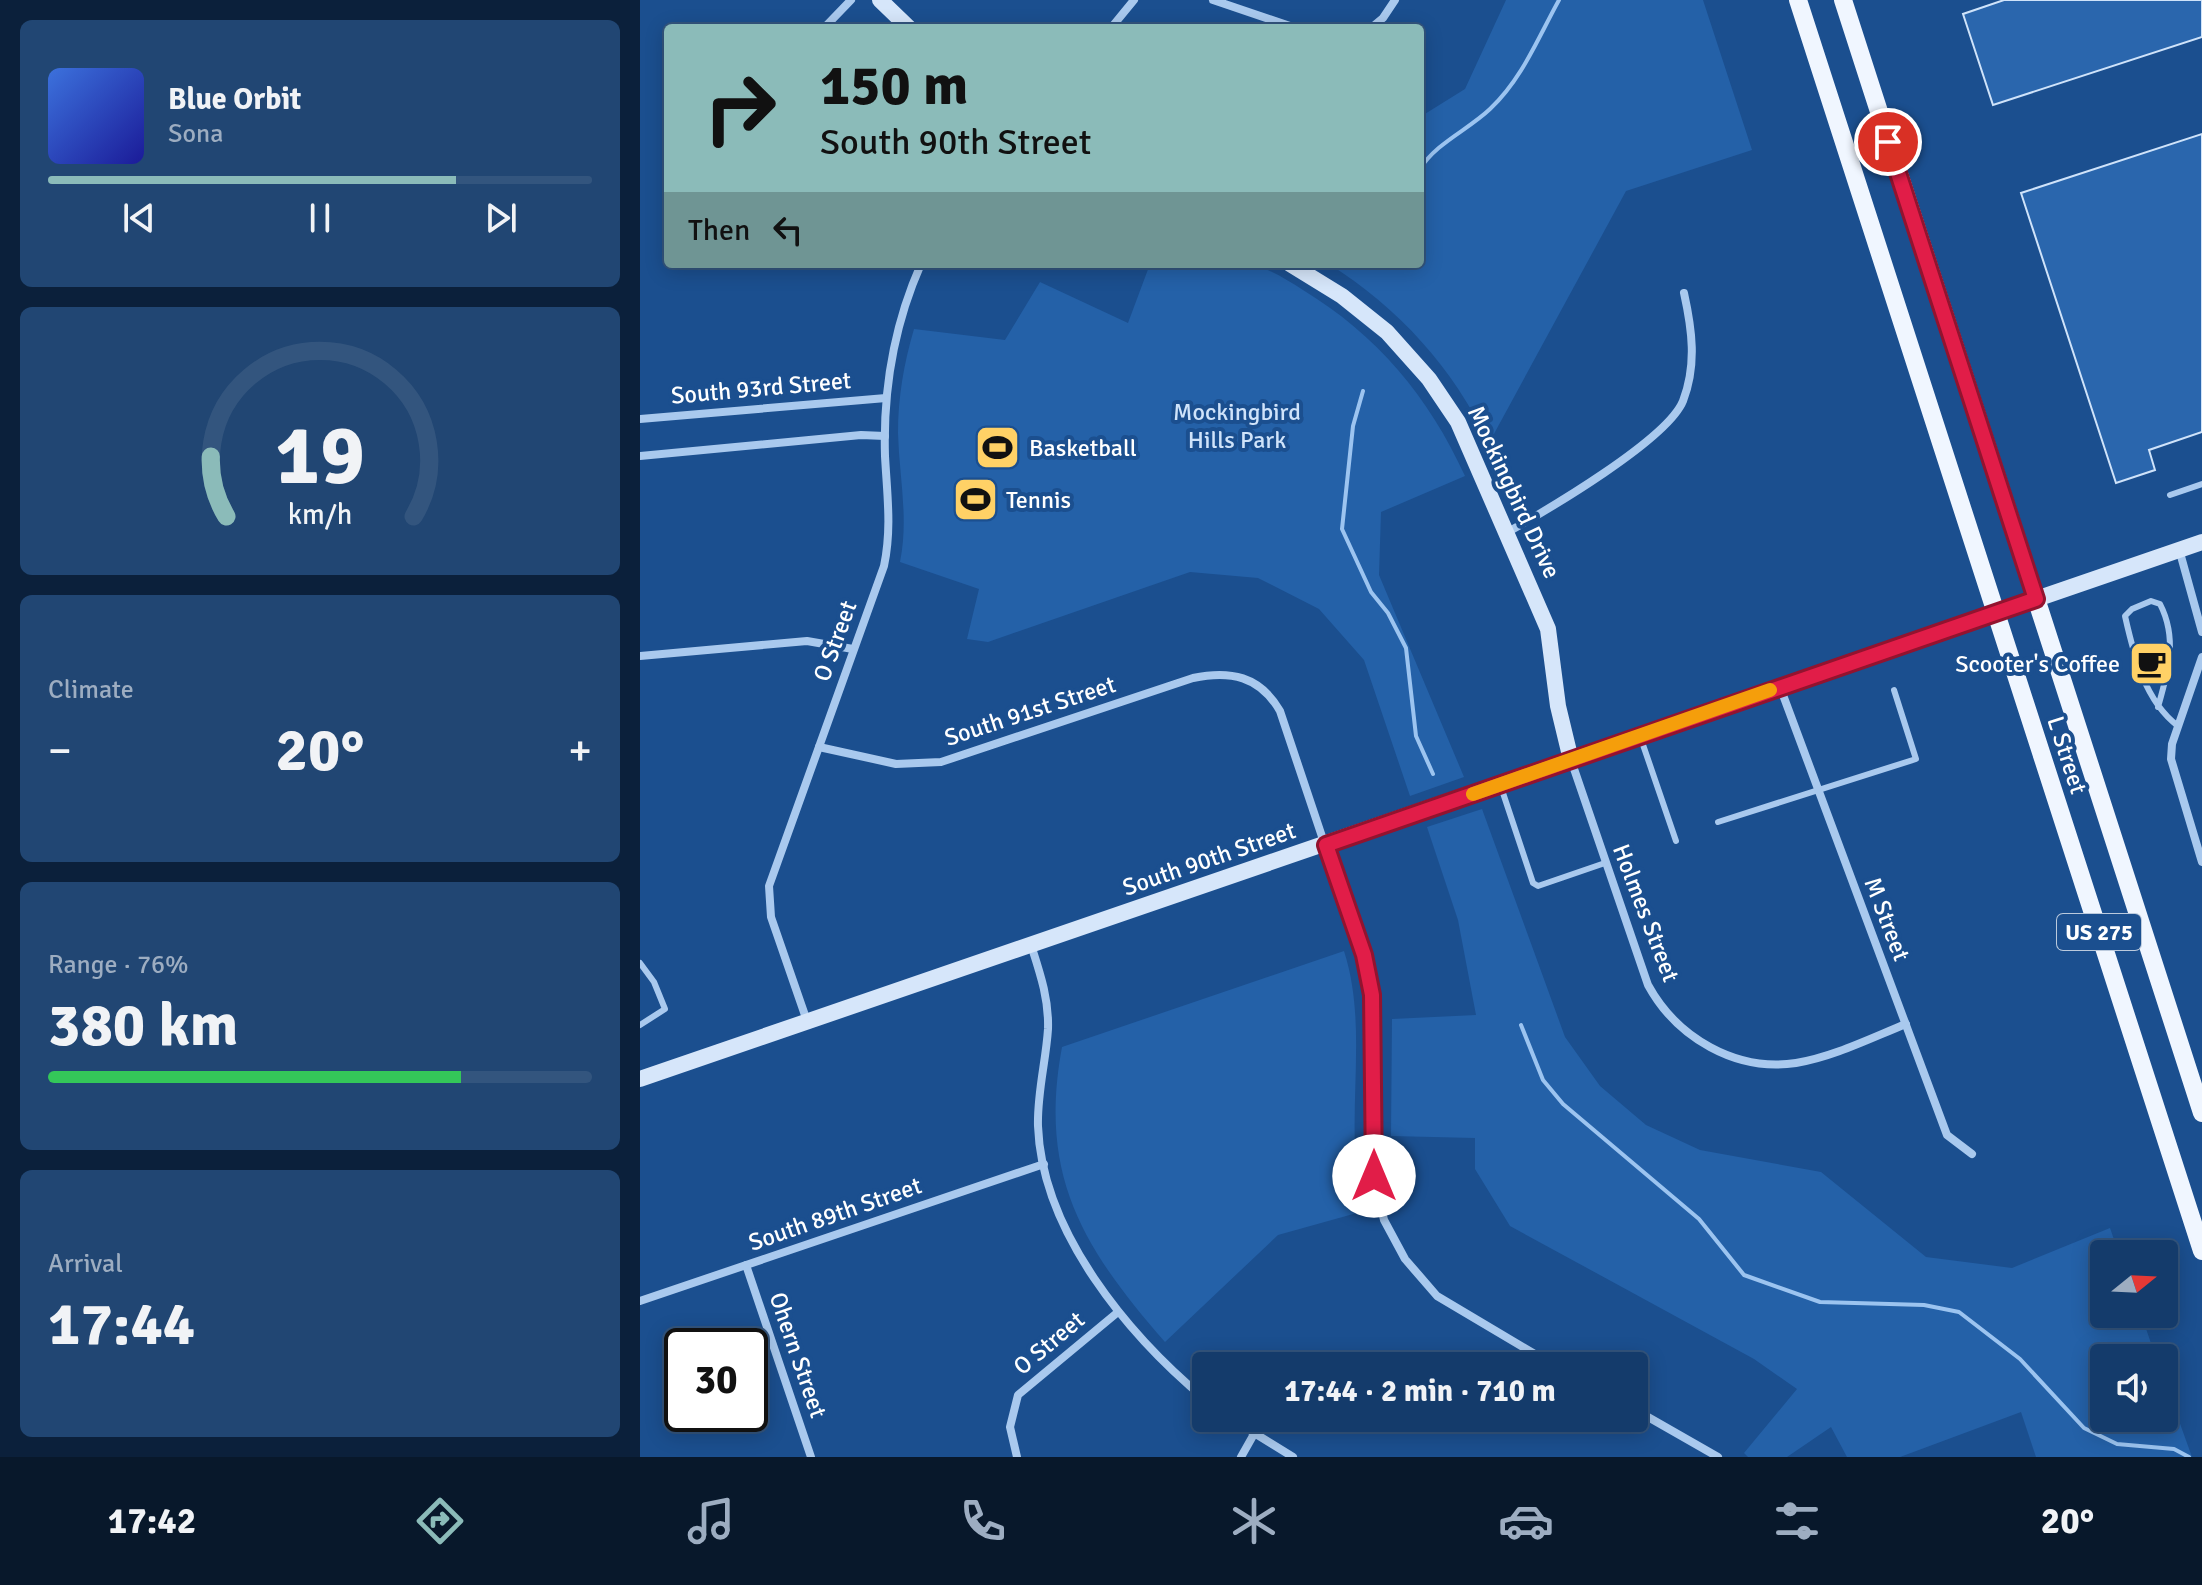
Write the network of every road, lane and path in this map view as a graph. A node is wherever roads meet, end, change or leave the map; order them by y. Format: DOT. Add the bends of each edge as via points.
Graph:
graph roads {
  1 [pos="851,0"];
  2 [pos="880,0"];
  3 [pos="1134,0"];
  4 [pos="1213,0"];
  5 [pos="1395,0"];
  6 [pos="1798,0"];
  7 [pos="1843,0"];
  8 [pos="828,24"];
  9 [pos="905,24"];
  10 [pos="1114,24"];
  11 [pos="1284,24"];
  12 [pos="1374,24"];
  13 [pos="920,268"];
  14 [pos="1296,268"];
  15 [pos="1684,293"];
  16 [pos="886,398"];
  17 [pos="640,419"];
  18 [pos="885,436"];
  19 [pos="640,456"];
  20 [pos="2202,484"];
  21 [pos="2170,495"];
  22 [pos="1508,532"];
  23 [pos="2202,542"];
  24 [pos="2179,549"];
  25 [pos="2036,599"];
  26 [pos="1997,613"];
  27 [pos="2201,620"];
  28 [pos="2202,632"];
  29 [pos="853,649"];
  30 [pos="640,656"];
  31 [pos="2202,657"];
  32 [pos="1780,687"];
  33 [pos="2202,689"];
  34 [pos="1894,690"];
  35 [pos="2191,692"];
  36 [pos="2158,707"];
  37 [pos="2178,726"];
  38 [pos="1640,736"];
  39 [pos="819,747"];
  40 [pos="1571,760"];
  41 [pos="1500,784"];
  42 [pos="1817,790"];
  43 [pos="1718,822"];
  44 [pos="1676,841"];
  45 [pos="1326,845"];
  46 [pos="2202,862"];
  47 [pos="1605,863"];
  48 [pos="1031,945"];
  49 [pos="640,963"];
  50 [pos="808,1022"];
  51 [pos="1906,1024"];
  52 [pos="640,1025"];
  53 [pos="640,1079"];
  54 [pos="2202,1113"];
  55 [pos="1972,1154"];
  56 [pos="1044,1164"];
  57 [pos="2202,1251"];
  58 [pos="746,1265"];
  59 [pos="640,1301"];
  60 [pos="1118,1312"];
  61 [pos="1531,1352"];
  62 [pos="1192,1387"];
  63 [pos="1648,1417"];
  64 [pos="1251,1432"];
  65 [pos="1254,1434"];
  66 [pos="811,1457"];
  67 [pos="1017,1457"];
  68 [pos="1241,1457"];
  69 [pos="1293,1457"];
  70 [pos="1718,1457"];
  1 -- 8 [label="street"];
  2 -- 9 [label="street"];
  3 -- 10 [label="street"];
  4 -- 11 [label="street"];
  5 -- 12 [label="street"];
  6 -- 26 [label="main road, L Street / US 275"];
  7 -- 25 [label="main road, L Street / US 275"];
  13 -- 16 [label="street, O Street" via="894,350"];
  14 -- 22 [label="street, Mockingbird Drive" via="1363,311 1429,379 1470,445"];
  15 -- 22 [label="street" via="1693,341 1682,404 1615,465"];
  16 -- 17 [label="street, South 93rd Street"];
  16 -- 18 [label="street, O Street"];
  18 -- 19 [label="street"];
  18 -- 29 [label="street, O Street" via="889,541"];
  20 -- 21 [label="lane"];
  22 -- 40 [label="street, Mockingbird Drive" via="1548,629"];
  23 -- 24 [label="street, South 90th Street"];
  24 -- 25 [label="street, South 90th Street"];
  24 -- 27 [label="street"];
  25 -- 26 [label="street, South 90th Street"];
  25 -- 54 [label="main road, L Street / US 275"];
  26 -- 32 [label="street, South 90th Street"];
  26 -- 57 [label="main road, L Street / US 275"];
  27 -- 28 [label="street"];
  29 -- 30 [label="street" via="807,641"];
  29 -- 39 [label="street, O Street"];
  31 -- 35 [label="street"];
  32 -- 38 [label="street, South 90th Street"];
  32 -- 42 [label="street, M Street"];
  33 -- 35 [label="lane"];
  34 -- 42 [label="lane" via="1916,759"];
  35 -- 37 [label="street"];
  36 -- 36 [label="lane" via="2171,644 2165,613 2151,601 2125,616 2150,697"];
  36 -- 37 [label="lane"];
  37 -- 46 [label="street" via="2171,759"];
  38 -- 40 [label="street, South 90th Street"];
  38 -- 44 [label="lane"];
  39 -- 45 [label="street, South 91st Street" via="896,764 941,762 1193,678 1225,673 1264,689 1280,711"];
  39 -- 50 [label="street, O Street" via="769,886 771,917"];
  40 -- 41 [label="street, South 90th Street"];
  40 -- 47 [label="street, Holmes Street"];
  41 -- 45 [label="street, South 90th Street"];
  41 -- 47 [label="lane" via="1533,883 1538,886"];
  42 -- 43 [label="lane"];
  42 -- 51 [label="street, M Street"];
  45 -- 48 [label="street, South 90th Street"];
  45 -- 61 [label="street" via="1370,980 1374,1176 1384,1220 1405,1259 1437,1296"];
  47 -- 51 [label="street, Holmes Street" via="1653,993 1687,1032 1716,1050 1766,1064 1795,1063"];
  48 -- 50 [label="street, South 90th Street"];
  48 -- 56 [label="street" via="1047,1013 1038,1114"];
  49 -- 52 [label="lane" via="665,1009"];
  50 -- 53 [label="street, South 90th Street"];
  51 -- 55 [label="street, M Street" via="1947,1135"];
  56 -- 58 [label="street, South 89th Street"];
  56 -- 60 [label="street" via="1060,1214"];
  58 -- 59 [label="street, South 89th Street"];
  58 -- 66 [label="street, Ohern Street"];
  60 -- 62 [label="street"];
  60 -- 67 [label="street, O Street" via="1018,1395 1010,1427"];
  63 -- 70 [label="street"];
  64 -- 65 [label="street"];
  65 -- 68 [label="street"];
  65 -- 69 [label="street"];
}
